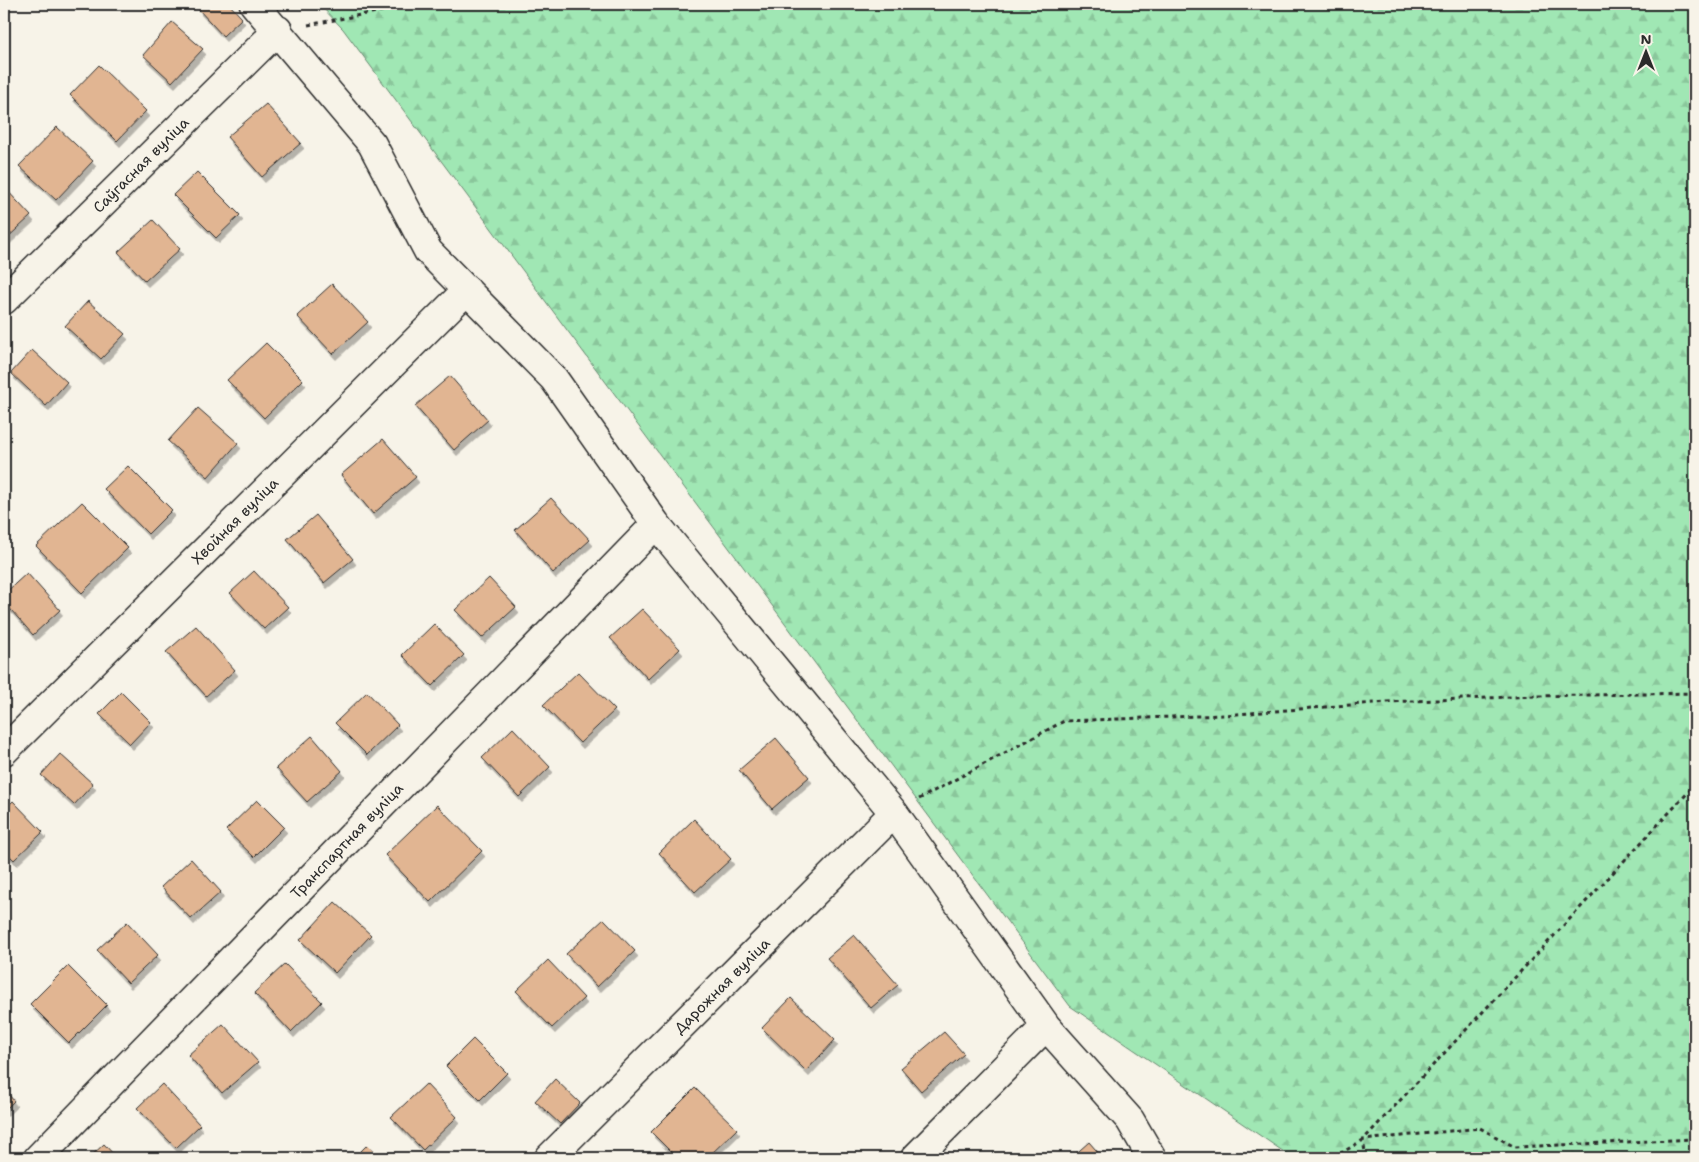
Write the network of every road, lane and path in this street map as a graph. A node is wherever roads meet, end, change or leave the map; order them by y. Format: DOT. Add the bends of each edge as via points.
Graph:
graph roads {
  1 [pos="254,4"];
  2 [pos="418,4"];
  3 [pos="1693,4"];
  4 [pos="1695,10"];
  5 [pos="278,30"];
  6 [pos="467,290"];
  7 [pos="4,300"];
  8 [pos="656,524"];
  9 [pos="1695,693"];
  10 [pos="4,751"];
  11 [pos="1695,785"];
  12 [pos="894,813"];
  13 [pos="1046,1026"];
  14 [pos="1695,1139"];
  15 [pos="1363,1140"];
  16 [pos="38,1158"];
  17 [pos="549,1158"];
  18 [pos="915,1158"];
  19 [pos="1152,1158"];
  20 [pos="1333,1158"];
  21 [pos="1366,1158"];
  1 -- 5 [label="street"];
  2 -- 5 [label="path"];
  3 -- 4 [label="path"];
  5 -- 6 [label="street" via="372,144 428,251"];
  5 -- 7 [label="street, Саўгасная вуліца"];
  6 -- 8 [label="street" via="554,379"];
  6 -- 10 [label="street, Хвойная вуліца"];
  8 -- 12 [label="street"];
  8 -- 16 [label="street, Транспартная вуліца"];
  9 -- 12 [label="path" via="1538,696 1064,721"];
  11 -- 15 [label="path"];
  12 -- 13 [label="street"];
  12 -- 17 [label="street, Дарожная вуліца"];
  13 -- 18 [label="street"];
  13 -- 19 [label="street" via="1130,1120"];
  14 -- 15 [label="path" via="1515,1148 1480,1128"];
  15 -- 20 [label="path"];
  15 -- 21 [label="path"];
}
